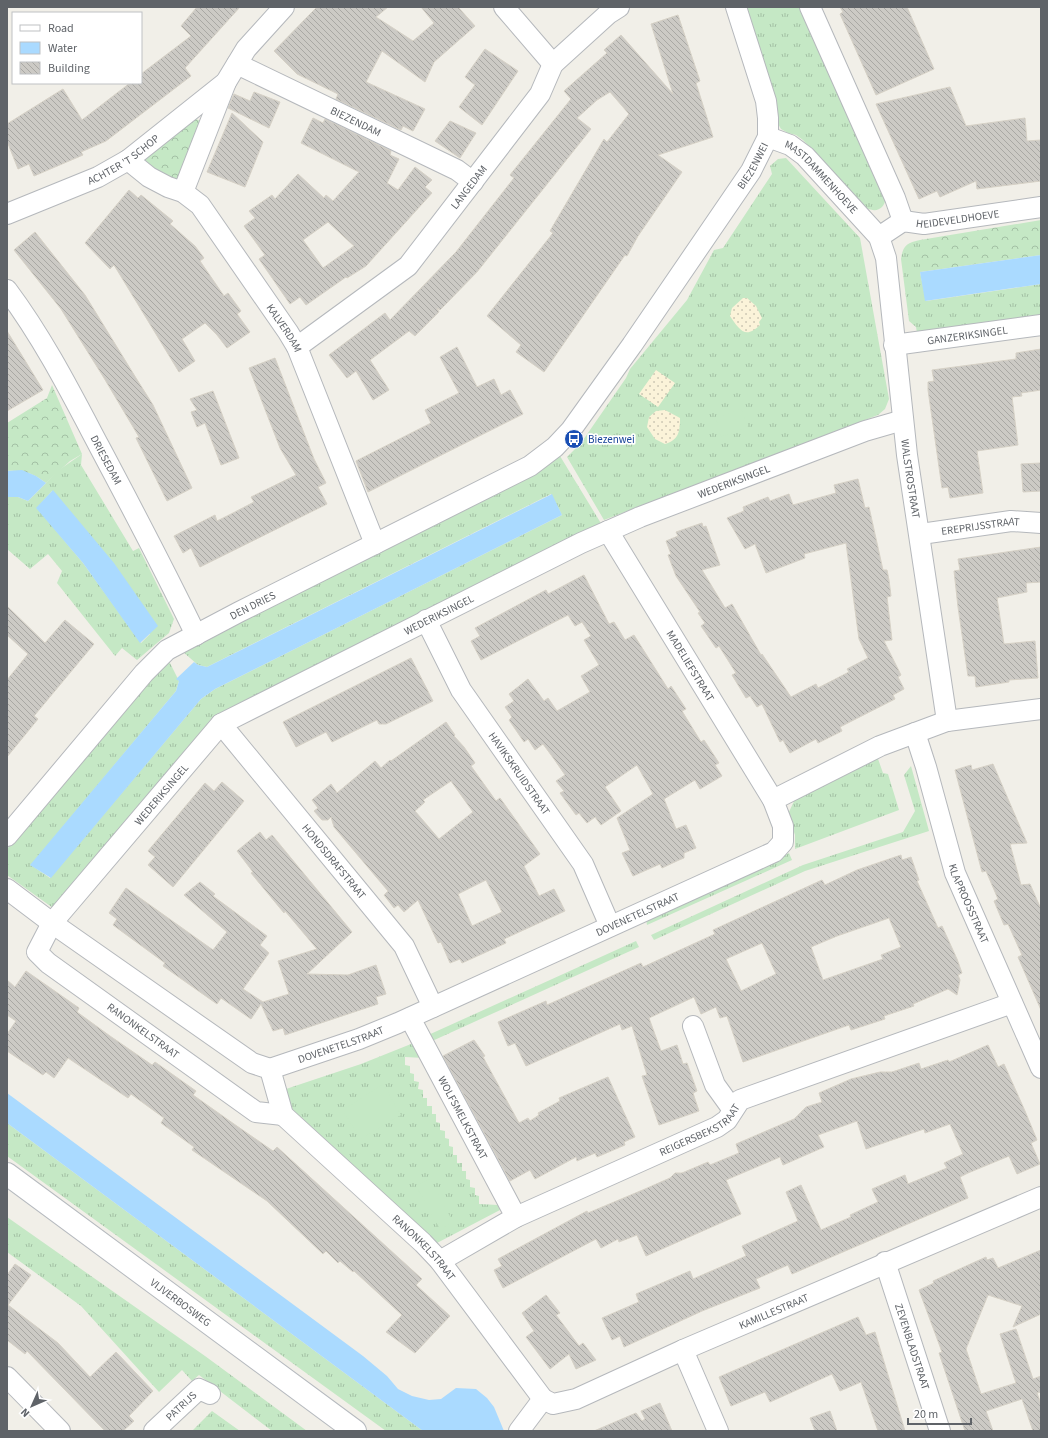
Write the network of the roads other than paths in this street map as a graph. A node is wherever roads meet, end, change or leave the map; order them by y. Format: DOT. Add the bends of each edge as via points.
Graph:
graph roads {
  1 [pos="284,7"];
  2 [pos="504,7"];
  3 [pos="619,7"];
  4 [pos="736,7"];
  5 [pos="810,7"];
  6 [pos="237,64"];
  7 [pos="553,64"];
  8 [pos="226,82"];
  9 [pos="768,137"];
  10 [pos="128,160"];
  11 [pos="473,182"];
  12 [pos="183,192"];
  13 [pos="1041,208"];
  14 [pos="7,214"];
  15 [pos="903,221"];
  16 [pos="879,237"];
  17 [pos="7,290"];
  18 [pos="1041,325"];
  19 [pos="894,346"];
  20 [pos="297,347"];
  21 [pos="903,420"];
  22 [pos="555,447"];
  23 [pos="1041,523"];
  24 [pos="608,531"];
  25 [pos="920,534"];
  26 [pos="375,544"];
  27 [pos="426,620"];
  28 [pos="196,635"];
  29 [pos="1041,709"];
  30 [pos="947,721"];
  31 [pos="221,724"];
  32 [pos="915,733"];
  33 [pos="773,800"];
  34 [pos="7,836"];
  35 [pos="7,889"];
  36 [pos="52,923"];
  37 [pos="610,926"];
  38 [pos="1012,1003"];
  39 [pos="433,1007"];
  40 [pos="410,1018"];
  41 [pos="693,1026"];
  42 [pos="1041,1068"];
  43 [pos="270,1069"];
  44 [pos="733,1110"];
  45 [pos="283,1115"];
  46 [pos="7,1174"];
  47 [pos="1041,1197"];
  48 [pos="516,1217"];
  49 [pos="440,1261"];
  50 [pos="885,1262"];
  51 [pos="683,1350"];
  52 [pos="7,1377"];
  53 [pos="210,1394"];
  54 [pos="543,1399"];
  55 [pos="524,1425"];
  56 [pos="60,1431"];
  57 [pos="154,1431"];
  58 [pos="354,1431"];
  59 [pos="718,1431"];
  60 [pos="940,1431"];
  1 -- 6 [label="street, ACHTER 'T SCHOP" via="246,49"];
  2 -- 7 [label="street"];
  3 -- 7 [label="street, LANGEDAM"];
  4 -- 9 [label="street" via="766,101"];
  5 -- 15 [label="street"];
  6 -- 8 [label="street, ACHTER 'T SCHOP"];
  6 -- 11 [label="street, BIEZENDAM" via="457,170"];
  7 -- 11 [label="street, LANGEDAM" via="540,94"];
  8 -- 10 [label="street, ACHTER 'T SCHOP"];
  8 -- 12 [label="street, ACHTER 'T SCHOP"];
  9 -- 16 [label="street, MASTDAMMENHOEVE" via="790,144 805,156"];
  9 -- 22 [label="street, BIEZENWEI" via="751,171 632,345 571,430"];
  10 -- 12 [label="street, KALVERDAM" via="149,177 168,188"];
  10 -- 14 [label="street, ACHTER 'T SCHOP" via="98,177"];
  11 -- 20 [label="street, LANGEDAM" via="408,266"];
  12 -- 20 [label="street, KALVERDAM" via="200,205"];
  13 -- 15 [label="street, HEIDEVELDHOEVE" via="924,224"];
  15 -- 16 [label="street, HEIDEVELDHOEVE"];
  16 -- 19 [label="street, WALSTROSTRAAT" via="886,258"];
  17 -- 28 [label="street, DRIESEDAM" via="66,383"];
  18 -- 19 [label="street, GANZERIKSINGEL"];
  19 -- 21 [label="street, WALSTROSTRAAT"];
  20 -- 26 [label="street, KALVERDAM"];
  21 -- 24 [label="street, WEDERIKSINGEL" via="865,431"];
  21 -- 25 [label="street, WALSTROSTRAAT"];
  22 -- 26 [label="street, DEN DRIES" via="530,466"];
  23 -- 25 [label="street, EREPRIJSSTRAAT" via="1011,521"];
  24 -- 27 [label="street, WEDERIKSINGEL"];
  24 -- 33 [label="street, MADELIEFSTRAAT"];
  25 -- 30 [label="street, WALSTROSTRAAT"];
  26 -- 28 [label="street, DEN DRIES"];
  27 -- 31 [label="street, WEDERIKSINGEL"];
  27 -- 37 [label="street, HAVIKSKRUIDSTRAAT" via="461,690 583,864"];
  28 -- 34 [label="street, DEN DRIES" via="167,650 144,673"];
  29 -- 30 [label="street"];
  30 -- 32 [label="street"];
  31 -- 36 [label="street, WEDERIKSINGEL"];
  31 -- 39 [label="street, HONDSDRAFSTRAAT" via="404,946"];
  32 -- 33 [label="street" via="880,746"];
  32 -- 38 [label="street, KLAPROOSSTRAAT" via="956,873"];
  33 -- 37 [label="street, DOVENETELSTRAAT" via="783,826 783,842 774,852"];
  35 -- 36 [label="street"];
  36 -- 43 [label="street" via="252,1063"];
  36 -- 45 [label="street, RANONKELSTRAAT" via="37,952 48,963 256,1112"];
  37 -- 39 [label="street, DOVENETELSTRAAT"];
  38 -- 42 [label="street, KLAPROOSSTRAAT"];
  38 -- 44 [label="street, REIGERSBEKSTRAAT" via="740,1100"];
  39 -- 40 [label="street, DOVENETELSTRAAT"];
  40 -- 43 [label="street, DOVENETELSTRAAT" via="359,1039"];
  40 -- 48 [label="street, WOLFSMELKSTRAAT"];
  41 -- 44 [label="street" via="715,1085"];
  43 -- 45 [label="street"];
  44 -- 48 [label="street, REIGERSBEKSTRAAT" via="727,1120 717,1128"];
  45 -- 49 [label="street, RANONKELSTRAAT"];
  46 -- 58 [label="main road, VIJVERBOSWEG"];
  47 -- 50 [label="street, KAMILLESTRAAT"];
  48 -- 49 [label="street, REIGERSBEKSTRAAT"];
  49 -- 54 [label="street, RANONKELSTRAAT"];
  50 -- 51 [label="street, KAMILLESTRAAT"];
  50 -- 60 [label="street, ZEVENBLADSTRAAT"];
  51 -- 54 [label="street, KAMILLESTRAAT" via="576,1399 553,1404"];
  51 -- 59 [label="street"];
  52 -- 56 [label="street"];
  53 -- 57 [label="street, PATRIJS" via="199,1389"];
  54 -- 55 [label="street"];
}
